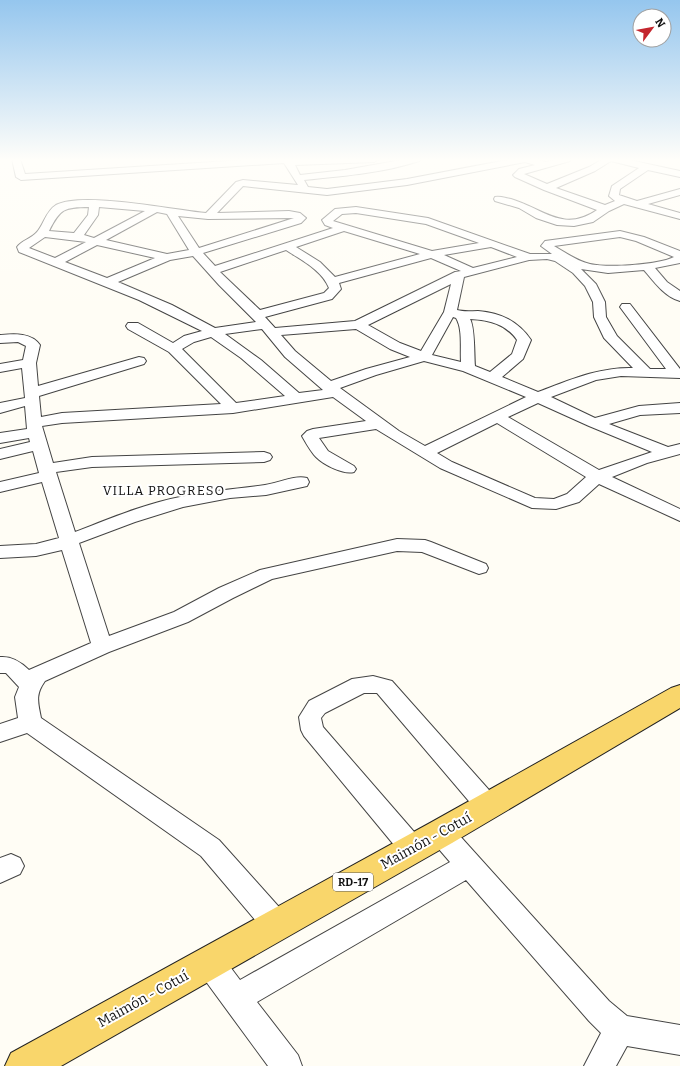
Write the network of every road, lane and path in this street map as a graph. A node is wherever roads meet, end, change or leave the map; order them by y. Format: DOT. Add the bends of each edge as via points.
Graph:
graph roads {
  1 [pos="57,209"];
  2 [pos="94,209"];
  3 [pos="156,209"];
  4 [pos="215,209"];
  5 [pos="528,209"];
  6 [pos="605,209"];
  7 [pos="651,209"];
  8 [pos="171,213"];
  9 [pos="208,216"];
  10 [pos="680,216"];
  11 [pos="346,227"];
  12 [pos="42,233"];
  13 [pos="77,237"];
  14 [pos="96,241"];
  15 [pos="494,244"];
  16 [pos="287,246"];
  17 [pos="196,252"];
  18 [pos="539,253"];
  19 [pos="432,254"];
  20 [pos="680,256"];
  21 [pos="167,257"];
  22 [pos="55,262"];
  23 [pos="648,267"];
  24 [pos="213,270"];
  25 [pos="472,272"];
  26 [pos="459,275"];
  27 [pos="108,282"];
  28 [pos="334,282"];
  29 [pos="680,297"];
  30 [pos="626,307"];
  31 [pos="455,314"];
  32 [pos="265,324"];
  33 [pos="358,325"];
  34 [pos="133,326"];
  35 [pos="213,332"];
  36 [pos="0,339"];
  37 [pos="174,349"];
  38 [pos="424,358"];
  39 [pos="138,361"];
  40 [pos="29,363"];
  41 [pos="0,368"];
  42 [pos="468,368"];
  43 [pos="645,372"];
  44 [pos="678,374"];
  45 [pos="492,378"];
  46 [pos="333,390"];
  47 [pos="32,397"];
  48 [pos="538,397"];
  49 [pos="296,398"];
  50 [pos="0,408"];
  51 [pos="233,408"];
  52 [pos="680,408"];
  53 [pos="496,417"];
  54 [pos="594,423"];
  55 [pos="380,424"];
  56 [pos="36,433"];
  57 [pos="0,438"];
  58 [pos="674,451"];
  59 [pos="426,452"];
  60 [pos="0,454"];
  61 [pos="264,458"];
  62 [pos="348,469"];
  63 [pos="47,472"];
  64 [pos="598,477"];
  65 [pos="301,482"];
  66 [pos="0,487"];
  67 [pos="680,516"];
  68 [pos="69,541"];
  69 [pos="0,552"];
  70 [pos="479,568"];
  71 [pos="102,647"];
  72 [pos="0,664"];
  73 [pos="30,686"];
  74 [pos="680,695"];
  75 [pos="30,723"];
  76 [pos="0,733"];
  77 [pos="488,806"];
  78 [pos="441,833"];
  79 [pos="413,849"];
  80 [pos="469,865"];
  81 [pos="277,925"];
  82 [pos="209,962"];
  83 [pos="236,998"];
  84 [pos="620,1030"];
  85 [pos="680,1040"];
  86 [pos="24,1066"];
  87 [pos="287,1066"];
  88 [pos="599,1066"];
  1 -- 12 [label="street"];
  2 -- 13 [label="street" via="93,215"];
  3 -- 8 [label="street"];
  3 -- 14 [label="street"];
  4 -- 9 [label="street"];
  5 -- 6 [label="street" via="557,222 574,223 589,220"];
  7 -- 10 [label="street"];
  8 -- 9 [label="street"];
  8 -- 17 [label="street"];
  9 -- 17 [label="street" via="289,214 300,218"];
  11 -- 15 [label="street" via="327,220 339,211 356,210 428,221"];
  11 -- 16 [label="street"];
  11 -- 19 [label="street"];
  12 -- 13 [label="street"];
  12 -- 22 [label="street" via="22,248"];
  13 -- 14 [label="street"];
  14 -- 21 [label="street"];
  14 -- 22 [label="street"];
  15 -- 18 [label="street"];
  15 -- 19 [label="street"];
  16 -- 24 [label="street"];
  16 -- 28 [label="street" via="314,263"];
  17 -- 21 [label="street"];
  17 -- 24 [label="street"];
  18 -- 20 [label="street" via="549,243 620,234 640,239"];
  18 -- 23 [label="street" via="567,258 588,268"];
  18 -- 25 [label="street"];
  18 -- 43 [label="street" via="560,259 590,284 599,302 600,317 611,338"];
  19 -- 25 [label="street"];
  19 -- 28 [label="street"];
  20 -- 23 [label="street" via="677,260"];
  21 -- 27 [label="street"];
  22 -- 27 [label="street"];
  23 -- 29 [label="street" via="664,285"];
  24 -- 32 [label="street"];
  25 -- 26 [label="street"];
  26 -- 31 [label="street"];
  26 -- 33 [label="street"];
  27 -- 35 [label="street" via="141,295"];
  28 -- 32 [label="street" via="335,289 328,296"];
  30 -- 44 [label="street"];
  31 -- 38 [label="street"];
  31 -- 42 [label="street" via="467,326"];
  31 -- 45 [label="street" via="488,316 504,321 519,332 524,340 518,356"];
  32 -- 33 [label="street"];
  32 -- 35 [label="street"];
  32 -- 46 [label="street" via="290,354"];
  33 -- 38 [label="street" via="395,346"];
  34 -- 37 [label="street"];
  35 -- 37 [label="street" via="182,341"];
  35 -- 49 [label="street" via="251,359"];
  36 -- 40 [label="street" via="27,340 33,345"];
  37 -- 51 [label="street"];
  38 -- 42 [label="street"];
  38 -- 46 [label="street" via="371,372"];
  39 -- 47 [label="street"];
  40 -- 41 [label="street"];
  40 -- 47 [label="street"];
  42 -- 45 [label="street"];
  43 -- 44 [label="street"];
  43 -- 48 [label="street" via="593,376"];
  45 -- 48 [label="street"];
  46 -- 49 [label="street"];
  46 -- 55 [label="street"];
  47 -- 50 [label="street"];
  47 -- 56 [label="street"];
  48 -- 53 [label="street"];
  48 -- 54 [label="street"];
  49 -- 51 [label="street"];
  51 -- 56 [label="street" via="62,418"];
  52 -- 54 [label="street" via="639,411"];
  53 -- 59 [label="street"];
  53 -- 64 [label="street"];
  54 -- 58 [label="street"];
  55 -- 59 [label="street"];
  55 -- 62 [label="street" via="310,436 322,454"];
  56 -- 57 [label="street"];
  56 -- 60 [label="street"];
  56 -- 63 [label="street"];
  58 -- 64 [label="street" via="621,467"];
  59 -- 64 [label="street" via="446,465 532,503 556,504 573,498"];
  61 -- 63 [label="street" via="92,462"];
  63 -- 66 [label="street"];
  63 -- 68 [label="street"];
  64 -- 67 [label="street"];
  65 -- 68 [label="street" via="266,490 230,493 180,502"];
  68 -- 69 [label="street" via="36,550"];
  68 -- 71 [label="street"];
  70 -- 71 [label="street" via="425,546 397,545 267,574 181,617"];
  71 -- 73 [label="street" via="36,675"];
  72 -- 73 [label="street" via="11,665"];
  73 -- 75 [label="street" via="26,698"];
  74 -- 77 [label="main road, Maimón - Cotuí / RD-17"];
  75 -- 76 [label="street"];
  75 -- 81 [label="street" via="210,848"];
  77 -- 78 [label="main road, Maimón - Cotuí / RD-17"];
  77 -- 79 [label="street" via="384,687 373,684 360,685 318,707 310,717 312,730"];
  78 -- 79 [label="main road, Maimón - Cotuí / RD-17"];
  78 -- 80 [label="street"];
  79 -- 81 [label="main road, Maimón - Cotuí / RD-17"];
  80 -- 83 [label="street"];
  80 -- 84 [label="street" via="599,1011"];
  81 -- 82 [label="main road, Maimón - Cotuí / RD-17"];
  82 -- 83 [label="street"];
  82 -- 86 [label="main road, Maimón - Cotuí / RD-17"];
  83 -- 87 [label="street"];
  84 -- 85 [label="street"];
  84 -- 88 [label="street"];
}
